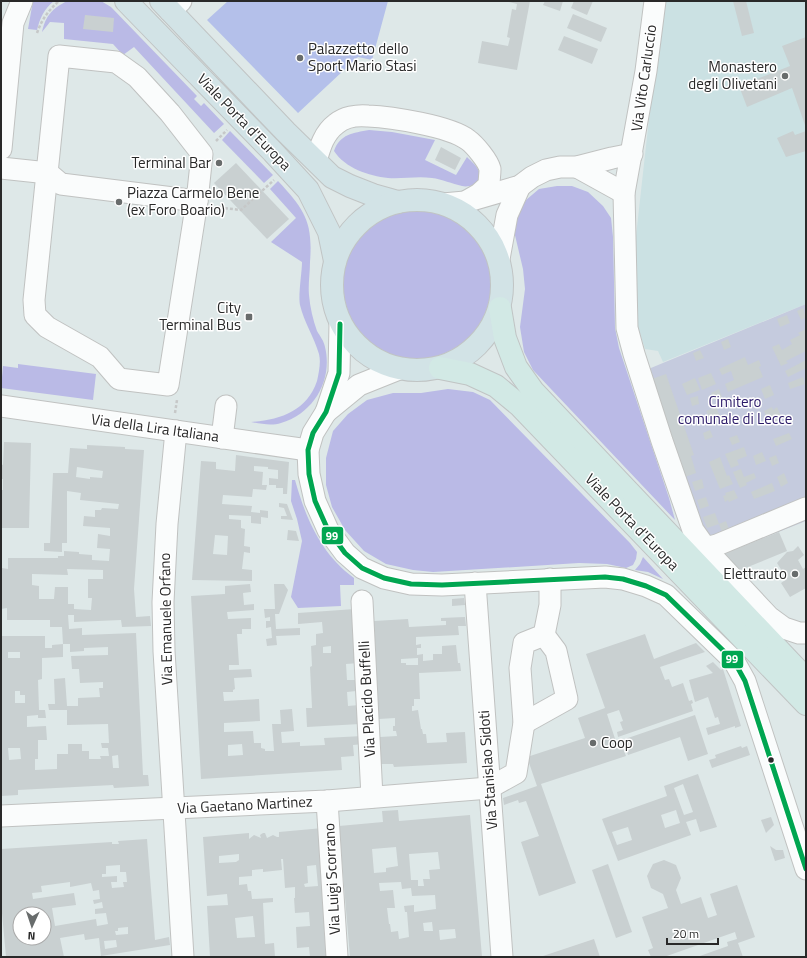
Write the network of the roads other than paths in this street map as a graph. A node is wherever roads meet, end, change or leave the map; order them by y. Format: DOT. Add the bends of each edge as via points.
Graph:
graph roads {
  1 [pos="12,1"];
  2 [pos="22,1"];
  3 [pos="126,1"];
  4 [pos="655,1"];
  5 [pos="171,4"];
  6 [pos="13,23"];
  7 [pos="1,149"];
  8 [pos="632,154"];
  9 [pos="316,161"];
  10 [pos="577,167"];
  11 [pos="1,168"];
  12 [pos="48,173"];
  13 [pos="520,186"];
  14 [pos="624,193"];
  15 [pos="398,202"];
  16 [pos="465,202"];
  17 [pos="204,204"];
  18 [pos="443,204"];
  19 [pos="499,259"];
  20 [pos="335,261"];
  21 [pos="500,308"];
  22 [pos="340,324"];
  23 [pos="440,368"];
  24 [pos="400,369"];
  25 [pos="1,406"];
  26 [pos="226,406"];
  27 [pos="326,412"];
  28 [pos="176,431"];
  29 [pos="222,438"];
  30 [pos="308,450"];
  31 [pos="806,508"];
  32 [pos="706,548"];
  33 [pos="550,579"];
  34 [pos="475,583"];
  35 [pos="362,600"];
  36 [pos="806,633"];
  37 [pos="544,635"];
  38 [pos="799,672"];
  39 [pos="806,704"];
  40 [pos="524,723"];
  41 [pos="489,788"];
  42 [pos="372,798"];
  43 [pos="327,800"];
  44 [pos="174,808"];
  45 [pos="1,816"];
  46 [pos="806,869"];
  47 [pos="183,957"];
  48 [pos="337,957"];
  49 [pos="502,957"];
  1 -- 6 [label="street"];
  2 -- 6 [label="street"];
  3 -- 20 [label="main road, Viale Porta d'Europa" via="308,190 329,232"];
  4 -- 8 [label="street, Via Vito Carluccio"];
  5 -- 9 [label="main road, Viale Porta d'Europa" via="281,127"];
  6 -- 7 [label="street"];
  8 -- 10 [label="street"];
  8 -- 14 [label="street, Via Vito Carluccio"];
  9 -- 15 [label="main road, Viale Porta d'Europa" via="332,177 350,186"];
  9 -- 16 [label="street" via="327,132 336,123 348,117 406,120 454,132 468,140 481,153 490,169 489,185"];
  10 -- 13 [label="street" via="546,170"];
  10 -- 14 [label="street"];
  11 -- 12 [label="street"];
  12 -- 17 [label="street" via="61,184"];
  12 -- 17 [label="street" via="59,56 116,62 137,77 202,154"];
  12 -- 17 [label="street" via="34,300 35,315 47,327 100,357 119,379 168,385"];
  13 -- 16 [label="street"];
  13 -- 19 [label="street" via="507,215"];
  14 -- 32 [label="street, Via Vito Carluccio" via="627,328 693,530"];
  15 -- 18 [label="main road, Viale Porta d'Europa" via="420,200"];
  15 -- 20 [label="main road, Viale Porta d'Europa" via="368,215 356,226 345,238"];
  16 -- 18 [label="street"];
  18 -- 19 [label="main road, Viale Porta d'Europa" via="469,217 488,236"];
  19 -- 21 [label="main road, Viale Porta d'Europa" via="503,279"];
  20 -- 22 [label="main road, Viale Porta d'Europa" via="331,289"];
  21 -- 23 [label="main road, Viale Porta d'Europa" via="487,336 465,357"];
  21 -- 38 [label="highway, Viale Porta d'Europa" via="505,338 516,367 533,391"];
  22 -- 24 [label="main road, Viale Porta d'Europa" via="357,347 377,362"];
  22 -- 27 [label="street" via="339,373"];
  23 -- 24 [label="main road, Viale Porta d'Europa" via="417,371"];
  23 -- 39 [label="highway, Viale Porta d'Europa" via="470,374 496,386 519,405"];
  24 -- 27 [label="street" via="359,385"];
  25 -- 28 [label="street, Via della Lira Italiana"];
  26 -- 29 [label="street"];
  27 -- 30 [label="street" via="313,433"];
  28 -- 29 [label="street, Via della Lira Italiana"];
  28 -- 44 [label="street, Via Emanuele Orfano" via="163,602"];
  29 -- 30 [label="street, Via della Lira Italiana"];
  30 -- 34 [label="street" via="308,474 315,501 328,530 362,568 384,578 411,584"];
  31 -- 32 [label="street"];
  32 -- 36 [label="street, Via Vito Carluccio" via="769,617 784,628"];
  33 -- 34 [label="street"];
  33 -- 37 [label="street" via="550,605"];
  33 -- 46 [label="street" via="605,577 646,586 666,595 734,661 745,681"];
  34 -- 41 [label="street, Via Stanislao Sidoti"];
  35 -- 42 [label="street, Via Placido Buffelli"];
  37 -- 40 [label="street" via="524,643 520,668"];
  37 -- 40 [label="street" via="556,651 567,699"];
  40 -- 41 [label="street" via="516,773"];
  41 -- 42 [label="street, Via Gaetano Martinez"];
  41 -- 49 [label="street, Via Stanislao Sidoti"];
  42 -- 43 [label="street, Via Gaetano Martinez"];
  43 -- 44 [label="street, Via Gaetano Martinez"];
  43 -- 48 [label="street, Via Luigi Scorrano"];
  44 -- 45 [label="street, Via Gaetano Martinez"];
  44 -- 47 [label="street, Via Emanuele Orfano"];
}
